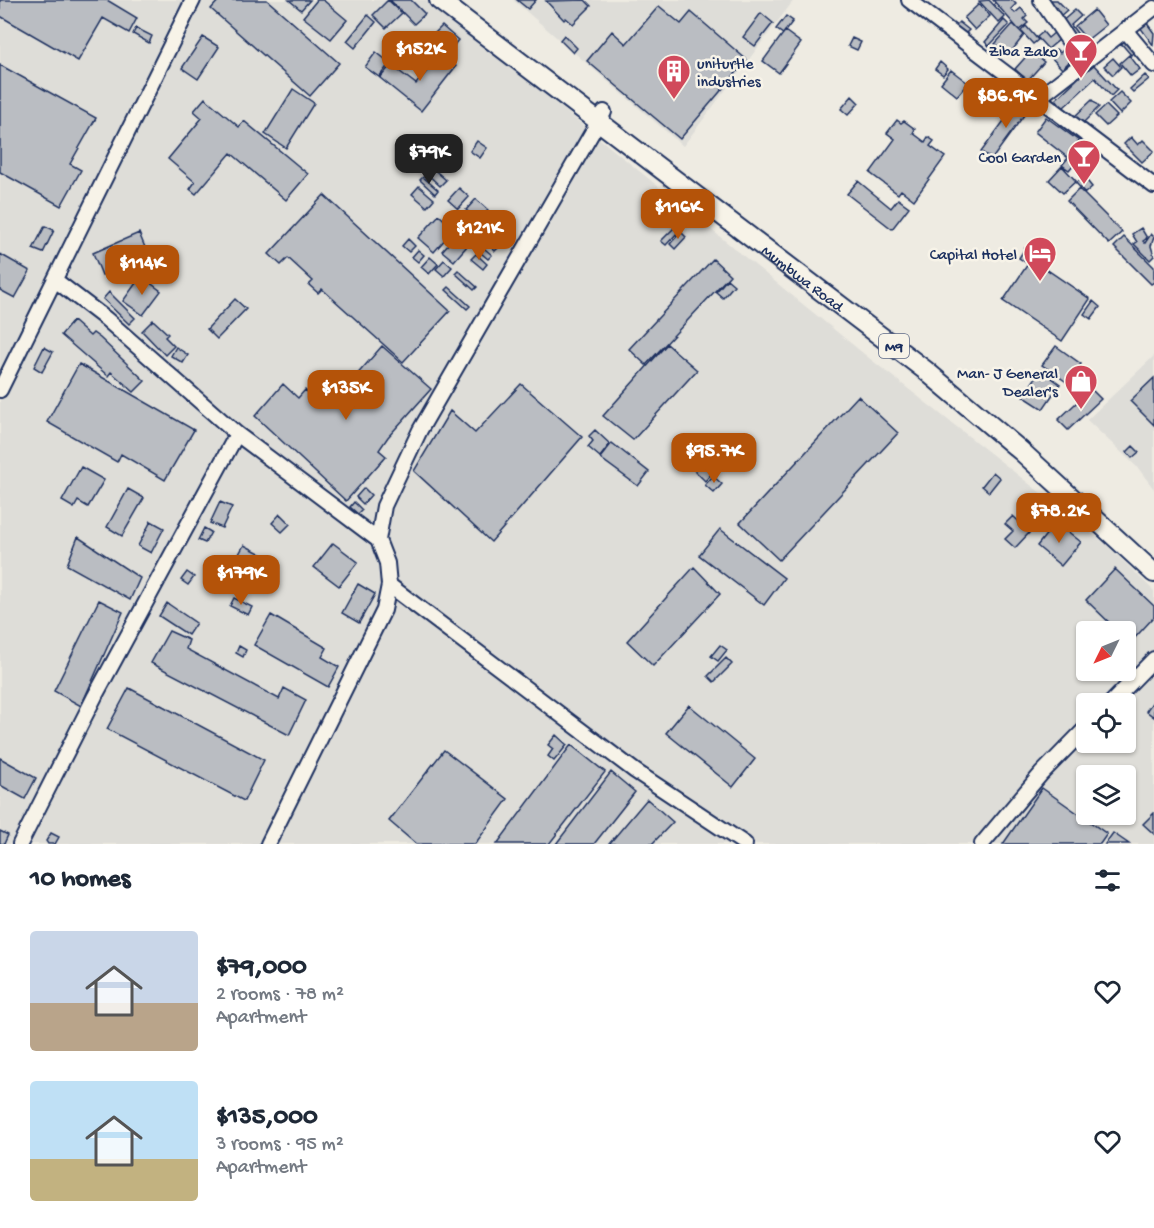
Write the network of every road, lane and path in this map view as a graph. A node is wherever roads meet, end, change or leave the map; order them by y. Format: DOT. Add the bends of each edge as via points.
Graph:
graph roads {
  1 [pos="193,0"];
  2 [pos="439,0"];
  3 [pos="459,0"];
  4 [pos="909,0"];
  5 [pos="1041,0"];
  6 [pos="1154,8"];
  7 [pos="1125,30"];
  8 [pos="1083,62"];
  9 [pos="1154,65"];
  10 [pos="1037,99"];
  11 [pos="600,117"];
  12 [pos="1154,186"];
  13 [pos="55,280"];
  14 [pos="0,390"];
  15 [pos="237,434"];
  16 [pos="378,540"];
  17 [pos="1154,559"];
  18 [pos="1154,573"];
  19 [pos="389,585"];
  20 [pos="1154,659"];
  21 [pos="1121,693"];
  22 [pos="1076,738"];
  23 [pos="20,844"];
  24 [pos="268,844"];
  25 [pos="745,844"];
  26 [pos="982,844"];
  1 -- 13 [label="street"];
  2 -- 11 [label="main road, Mumbwa Road / M9"];
  3 -- 11 [label="main road, Mumbwa Road / M9"];
  4 -- 10 [label="street"];
  5 -- 8 [label="street"];
  6 -- 7 [label="street"];
  7 -- 8 [label="street"];
  7 -- 9 [label="street"];
  8 -- 10 [label="street"];
  10 -- 12 [label="street"];
  11 -- 16 [label="street" via="420,430 384,506"];
  11 -- 17 [label="main road, Mumbwa Road / M9" via="978,398"];
  11 -- 18 [label="main road, Mumbwa Road / M9" via="925,370"];
  13 -- 14 [label="street"];
  13 -- 15 [label="street" via="106,319"];
  15 -- 16 [label="street"];
  15 -- 23 [label="street"];
  16 -- 19 [label="street" via="387,563"];
  19 -- 24 [label="street" via="384,610"];
  19 -- 25 [label="street" via="635,771"];
  20 -- 21 [label="street"];
  22 -- 26 [label="street"];
}
